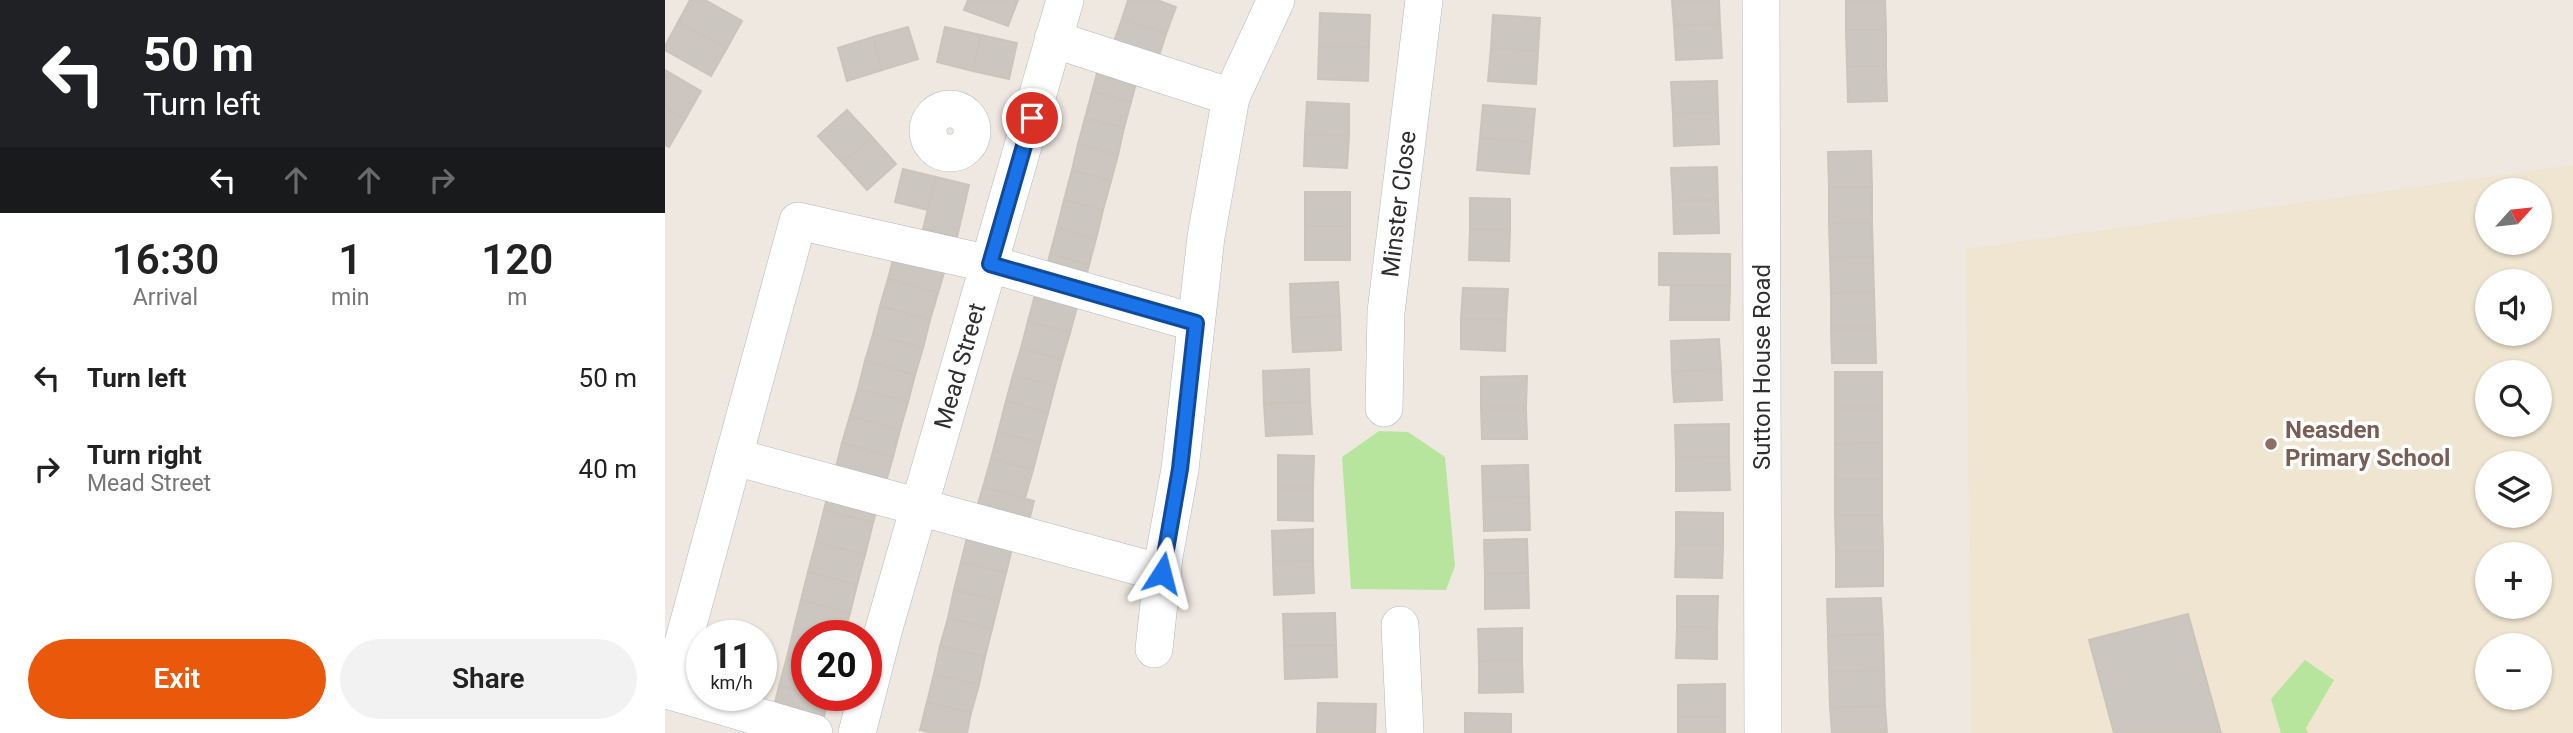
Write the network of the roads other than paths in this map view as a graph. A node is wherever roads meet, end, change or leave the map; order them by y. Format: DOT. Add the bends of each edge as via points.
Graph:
graph roads {
  1 [pos="1065,0"];
  2 [pos="1276,0"];
  3 [pos="1424,0"];
  4 [pos="1762,0"];
  5 [pos="1053,39"];
  6 [pos="1231,97"];
  7 [pos="971,137"];
  8 [pos="1025,144"];
  9 [pos="990,264"];
  10 [pos="1196,323"];
  11 [pos="1384,408"];
  12 [pos="735,457"];
  13 [pos="919,507"];
  14 [pos="1162,573"];
  15 [pos="1400,625"];
  16 [pos="1154,649"];
  17 [pos="814,733"];
  18 [pos="857,733"];
  19 [pos="1405,733"];
  20 [pos="1763,733"];
  1 -- 5 [label="street, Mead Street"];
  2 -- 6 [label="street"];
  3 -- 11 [label="street, Minster Close" via="1386,312"];
  4 -- 20 [label="street, Sutton House Road"];
  5 -- 6 [label="street"];
  5 -- 8 [label="street, Mead Street"];
  6 -- 10 [label="street"];
  7 -- 8 [label="street"];
  8 -- 9 [label="street, Mead Street"];
  9 -- 10 [label="street"];
  9 -- 12 [label="street" via="798,221"];
  9 -- 13 [label="street, Mead Street"];
  10 -- 14 [label="street" via="1180,469"];
  12 -- 13 [label="street"];
  12 -- 17 [label="street" via="670,691"];
  13 -- 14 [label="street"];
  13 -- 18 [label="street, Mead Street"];
  14 -- 16 [label="street"];
  15 -- 19 [label="street"];
}
